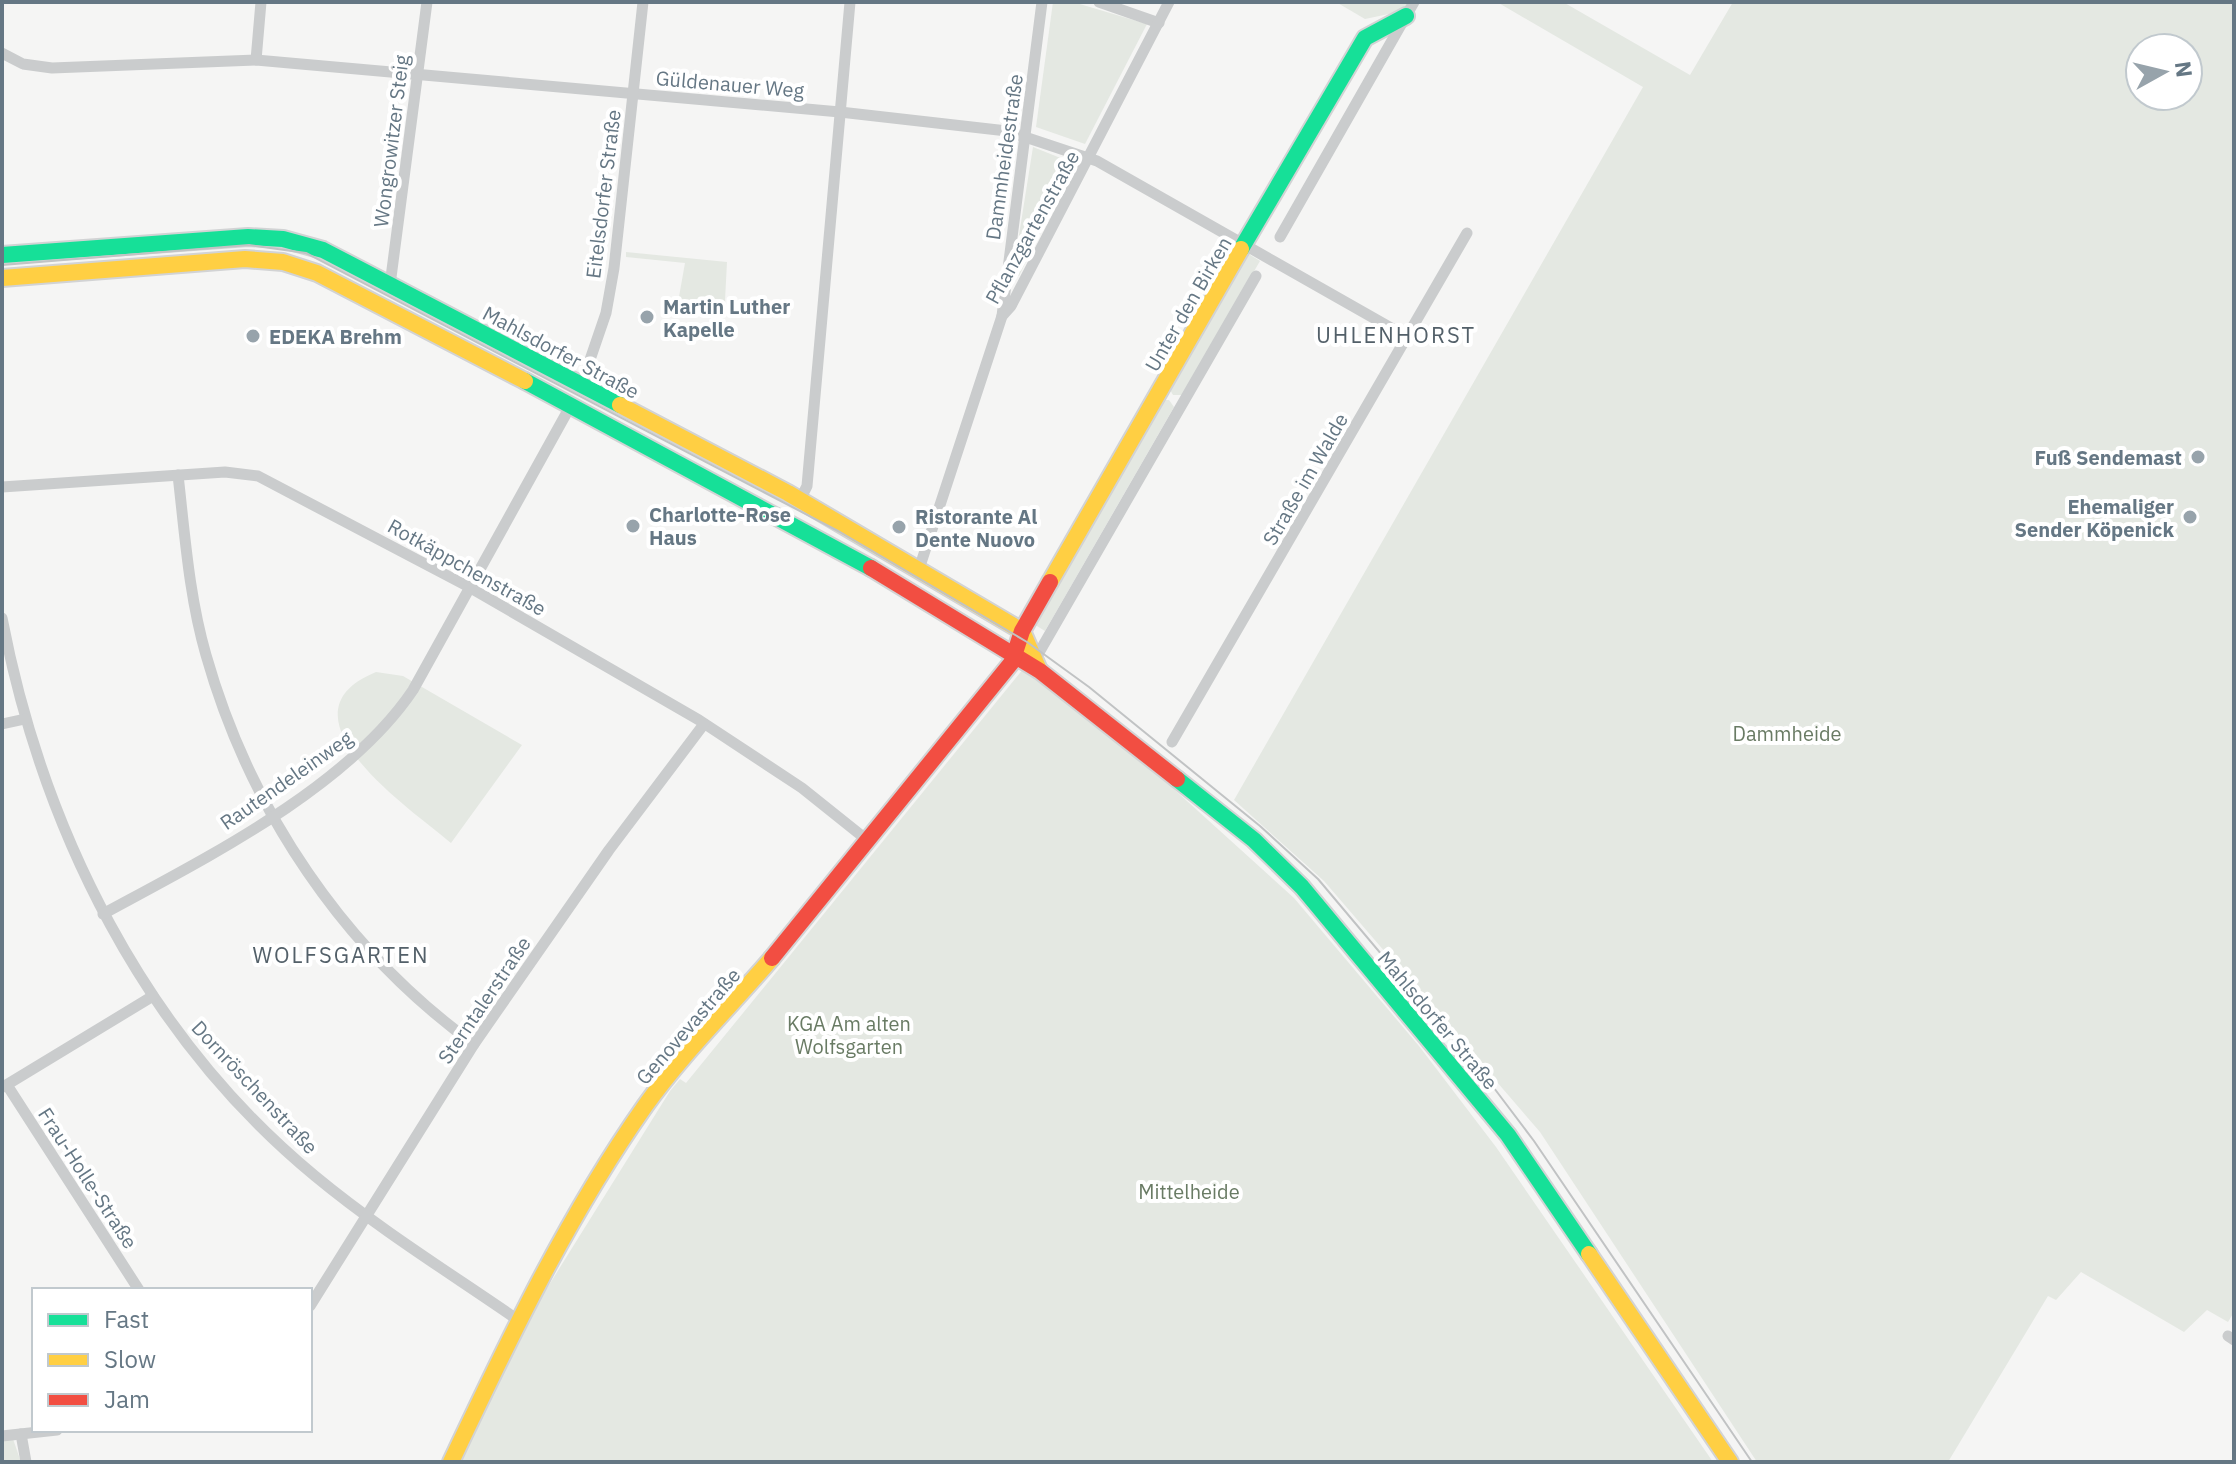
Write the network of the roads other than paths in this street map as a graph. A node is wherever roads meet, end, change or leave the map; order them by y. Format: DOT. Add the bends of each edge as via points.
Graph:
graph roads {
  1 [pos="261,2"];
  2 [pos="427,2"];
  3 [pos="643,2"];
  4 [pos="850,2"];
  5 [pos="1042,2"];
  6 [pos="1099,2"];
  7 [pos="1169,2"];
  8 [pos="1410,9"];
  9 [pos="1159,23"];
  10 [pos="2,53"];
  11 [pos="256,60"];
  12 [pos="417,74"];
  13 [pos="633,94"];
  14 [pos="840,112"];
  15 [pos="1025,134"];
  16 [pos="1091,158"];
  17 [pos="1467,233"];
  18 [pos="1280,237"];
  19 [pos="1246,244"];
  20 [pos="2,255"];
  21 [pos="1256,276"];
  22 [pos="2,278"];
  23 [pos="390,285"];
  24 [pos="380,305"];
  25 [pos="1002,316"];
  26 [pos="1407,337"];
  27 [pos="581,386"];
  28 [pos="571,405"];
  29 [pos="178,475"];
  30 [pos="2,487"];
  31 [pos="800,500"];
  32 [pos="919,569"];
  33 [pos="469,587"];
  34 [pos="2,618"];
  35 [pos="1022,631"];
  36 [pos="1014,654"];
  37 [pos="1036,666"];
  38 [pos="25,719"];
  39 [pos="2,724"];
  40 [pos="704,724"];
  41 [pos="1172,742"];
  42 [pos="272,815"];
  43 [pos="867,840"];
  44 [pos="103,914"];
  45 [pos="153,996"];
  46 [pos="474,1044"];
  47 [pos="5,1086"];
  48 [pos="368,1216"];
  49 [pos="138,1288"];
  50 [pos="312,1303"];
  51 [pos="518,1320"];
  52 [pos="39,1432"];
  53 [pos="21,1434"];
  54 [pos="2,1436"];
  55 [pos="26,1462"];
  56 [pos="451,1462"];
  57 [pos="1730,1462"];
  1 -- 11 [label="street"];
  2 -- 12 [label="street, Wongrowitzer Steig"];
  3 -- 13 [label="street, Eitelsdorfer Straße"];
  4 -- 14 [label="street"];
  5 -- 15 [label="street, Dammheidestraße"];
  6 -- 9 [label="street"];
  7 -- 9 [label="street, Pflanzgartenstraße"];
  8 -- 18 [label="street, Unter den Birken"];
  8 -- 19 [label="main road, Unter den Birken" via="1365,38"];
  9 -- 16 [label="street, Pflanzgartenstraße"];
  10 -- 11 [label="street, Güldenauer Weg" via="23,64 52,68"];
  11 -- 12 [label="street, Güldenauer Weg"];
  12 -- 13 [label="street, Güldenauer Weg"];
  12 -- 23 [label="street, Wongrowitzer Steig"];
  13 -- 14 [label="street, Güldenauer Weg"];
  13 -- 27 [label="street, Eitelsdorfer Straße" via="614,268 602,327"];
  14 -- 15 [label="street, Güldenauer Weg"];
  14 -- 31 [label="street" via="807,486"];
  15 -- 16 [label="street, Güldenauer Weg"];
  15 -- 25 [label="street, Dammheidestraße"];
  16 -- 19 [label="street, Güldenauer Weg"];
  16 -- 25 [label="street, Pflanzgartenstraße"];
  17 -- 26 [label="street, Straße im Walde"];
  19 -- 26 [label="street, Güldenauer Weg"];
  19 -- 35 [label="main road, Unter den Birken"];
  20 -- 23 [label="main road, Mahlsdorfer Straße" via="265,237 323,250"];
  21 -- 37 [label="street"];
  22 -- 24 [label="main road, Mahlsdorfer Straße" via="266,259 317,273"];
  23 -- 24 [label="main road"];
  23 -- 27 [label="main road, Mahlsdorfer Straße"];
  24 -- 28 [label="main road, Mahlsdorfer Straße"];
  25 -- 32 [label="street, Pflanzgartenstraße"];
  26 -- 41 [label="street, Straße im Walde"];
  27 -- 28 [label="main road"];
  27 -- 31 [label="main road, Mahlsdorfer Straße"];
  28 -- 33 [label="street, Rautendeleinweg"];
  28 -- 36 [label="main road, Mahlsdorfer Straße" via="856,558"];
  29 -- 30 [label="street, Rotkäppchenstraße"];
  29 -- 33 [label="street, Rotkäppchenstraße" via="258,476"];
  29 -- 42 [label="street" via="187,564 206,656"];
  31 -- 32 [label="main road, Mahlsdorfer Straße"];
  32 -- 35 [label="main road, Mahlsdorfer Straße"];
  33 -- 40 [label="street, Rotkäppchenstraße"];
  33 -- 42 [label="street, Rautendeleinweg" via="389,724"];
  34 -- 38 [label="street, Dornröschenstraße"];
  35 -- 36 [label="main road, Unter den Birken"];
  35 -- 37 [label="main road, Mahlsdorfer Straße"];
  36 -- 37 [label="main road, Mahlsdorfer Straße"];
  36 -- 43 [label="main road, Genovevastraße"];
  37 -- 57 [label="main road, Mahlsdorfer Straße" via="1254,840 1302,887 1538,1175"];
  38 -- 39 [label="street"];
  38 -- 44 [label="street, Dornröschenstraße" via="58,816"];
  40 -- 43 [label="street, Rotkäppchenstraße" via="802,788"];
  40 -- 46 [label="street, Sterntalerstraße"];
  42 -- 44 [label="street, Rautendeleinweg"];
  42 -- 46 [label="street" via="312,880 362,943"];
  43 -- 51 [label="main road, Genovevastraße" via="647,1103 586,1195"];
  44 -- 45 [label="street, Dornröschenstraße"];
  45 -- 47 [label="street"];
  45 -- 48 [label="street, Dornröschenstraße" via="213,1074 265,1129"];
  46 -- 48 [label="street, Sterntalerstraße"];
  47 -- 49 [label="street, Frau-Holle-Straße"];
  48 -- 50 [label="street, Sterntalerstraße"];
  48 -- 51 [label="street, Dornröschenstraße"];
  51 -- 56 [label="main road, Genovevastraße"];
  52 -- 53 [label="street"];
  53 -- 54 [label="street"];
  53 -- 55 [label="street"];
}
